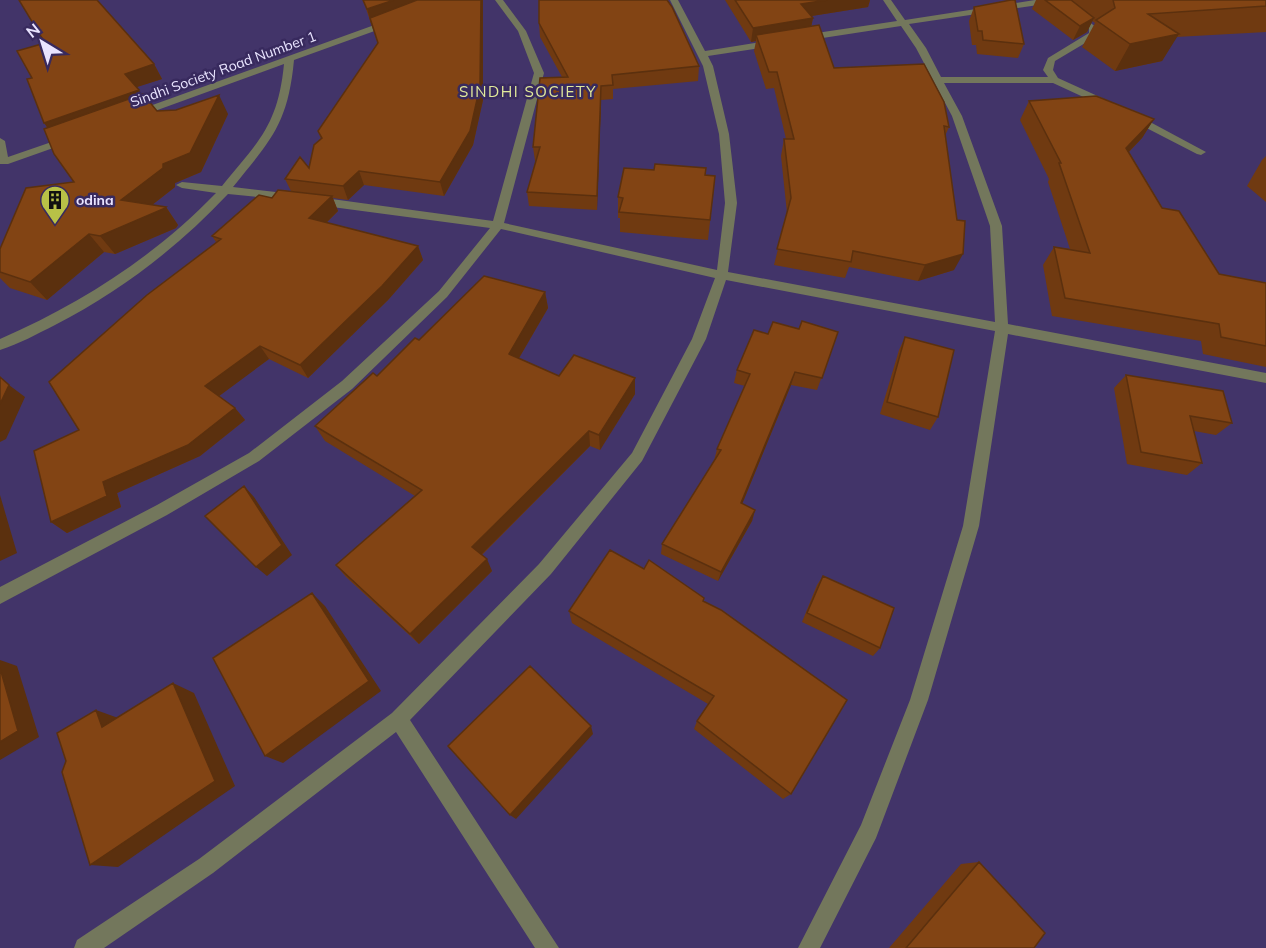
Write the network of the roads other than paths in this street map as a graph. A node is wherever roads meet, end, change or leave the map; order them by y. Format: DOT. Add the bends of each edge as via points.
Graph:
graph roads {
  1 [pos="500,0"];
  2 [pos="674,0"];
  3 [pos="887,0"];
  4 [pos="1059,4"];
  5 [pos="396,20"];
  6 [pos="903,22"];
  7 [pos="797,39"];
  8 [pos="785,41"];
  9 [pos="703,54"];
  10 [pos="289,60"];
  11 [pos="938,80"];
  12 [pos="1055,80"];
  13 [pos="125,119"];
  14 [pos="81,135"];
  15 [pos="0,141"];
  16 [pos="1201,152"];
  17 [pos="4,162"];
  18 [pos="0,174"];
  19 [pos="182,185"];
  20 [pos="227,190"];
  21 [pos="498,225"];
  22 [pos="722,275"];
  23 [pos="1002,329"];
  24 [pos="0,345"];
  25 [pos="1266,378"];
  26 [pos="0,596"];
  27 [pos="398,719"];
  28 [pos="85,948"];
  29 [pos="548,948"];
  30 [pos="809,948"];
  1 -- 21 [label="street" via="522,31 539,73"];
  2 -- 9 [label="street"];
  3 -- 6 [label="street"];
  4 -- 6 [label="street"];
  4 -- 12 [label="street" via="1093,27 1094,34 1051,60 1048,70"];
  5 -- 10 [label="street, Sindhi Society Road Number 1"];
  6 -- 7 [label="street"];
  6 -- 11 [label="street"];
  8 -- 9 [label="street"];
  9 -- 22 [label="street" via="724,134 731,203"];
  10 -- 13 [label="street, Sindhi Society Road Number 1"];
  10 -- 20 [label="street" via="286,94 275,125"];
  11 -- 12 [label="street"];
  11 -- 23 [label="street" via="957,116 996,226"];
  12 -- 16 [label="street"];
  14 -- 17 [label="street"];
  15 -- 17 [label="street"];
  17 -- 18 [label="street"];
  19 -- 20 [label="street"];
  20 -- 21 [label="street"];
  20 -- 24 [label="street" via="153,259 100,296 48,325"];
  21 -- 22 [label="street"];
  21 -- 26 [label="street" via="443,294 347,385 255,457"];
  22 -- 23 [label="street"];
  22 -- 27 [label="street" via="699,339 637,457 545,569"];
  23 -- 25 [label="street"];
  23 -- 30 [label="street" via="971,526 919,700 869,831"];
  27 -- 28 [label="street" via="206,866"];
  27 -- 29 [label="street"];
}
